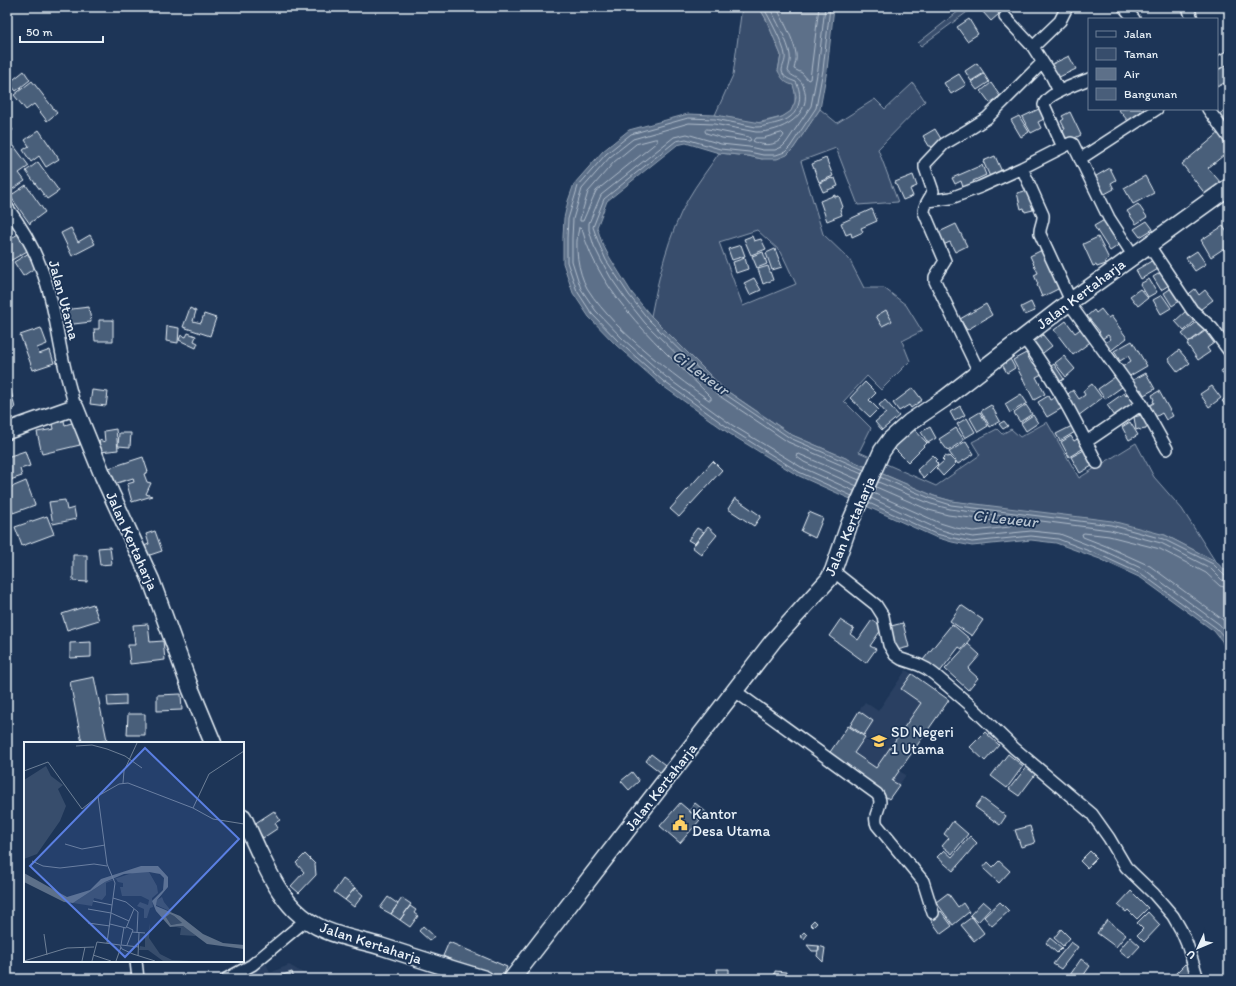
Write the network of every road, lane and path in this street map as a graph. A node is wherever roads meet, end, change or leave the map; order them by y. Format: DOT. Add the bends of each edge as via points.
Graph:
graph roads {
  1 [pos="1067,7"];
  2 [pos="1124,7"];
  3 [pos="1188,7"];
  4 [pos="1005,17"];
  5 [pos="1133,18"];
  6 [pos="1192,18"];
  7 [pos="1033,46"];
  8 [pos="1229,57"];
  9 [pos="1218,62"];
  10 [pos="1042,63"];
  11 [pos="1088,79"];
  12 [pos="1059,91"];
  13 [pos="1155,110"];
  14 [pos="1209,110"];
  15 [pos="1229,138"];
  16 [pos="1063,147"];
  17 [pos="1080,159"];
  18 [pos="1022,168"];
  19 [pos="1229,186"];
  20 [pos="928,201"];
  21 [pos="7,207"];
  22 [pos="1148,244"];
  23 [pos="1133,255"];
  24 [pos="1070,302"];
  25 [pos="1023,337"];
  26 [pos="1229,351"];
  27 [pos="979,372"];
  28 [pos="1142,404"];
  29 [pos="75,407"];
  30 [pos="7,431"];
  31 [pos="1086,442"];
  32 [pos="1167,449"];
  33 [pos="1097,463"];
  34 [pos="833,571"];
  35 [pos="735,691"];
  36 [pos="213,742"];
  37 [pos="244,819"];
  38 [pos="933,913"];
  39 [pos="306,920"];
  40 [pos="136,962"];
  41 [pos="138,979"];
  42 [pos="226,979"];
  43 [pos="485,979"];
  44 [pos="512,979"];
  45 [pos="1198,979"];
  1 -- 7 [label="street" via="1060,21"];
  2 -- 5 [label="street"];
  3 -- 6 [label="street"];
  4 -- 7 [label="street"];
  7 -- 10 [label="street"];
  8 -- 9 [label="street"];
  10 -- 12 [label="street"];
  10 -- 20 [label="street" via="987,118 944,144 927,161 924,166 933,191"];
  11 -- 12 [label="street"];
  12 -- 16 [label="street" via="1044,103"];
  13 -- 17 [label="street"];
  14 -- 15 [label="street"];
  16 -- 17 [label="street" via="1072,143"];
  16 -- 18 [label="street"];
  17 -- 23 [label="street" via="1109,218"];
  18 -- 20 [label="street" via="954,196"];
  18 -- 24 [label="street" via="1043,215 1040,234"];
  19 -- 22 [label="street, Jalan Kertaharja"];
  20 -- 27 [label="street" via="924,207 925,215 945,261 935,277 936,284"];
  21 -- 29 [label="street, Jalan Utama" via="21,226 42,269"];
  22 -- 23 [label="street, Jalan Kertaharja"];
  22 -- 26 [label="street" via="1192,310 1212,328"];
  23 -- 24 [label="street, Jalan Kertaharja"];
  24 -- 25 [label="street, Jalan Kertaharja"];
  24 -- 28 [label="street"];
  25 -- 27 [label="street, Jalan Kertaharja"];
  25 -- 31 [label="street" via="1057,388"];
  27 -- 34 [label="street, Jalan Kertaharja" via="890,440 882,451 849,525"];
  28 -- 31 [label="street"];
  28 -- 32 [label="street"];
  29 -- 30 [label="street"];
  29 -- 36 [label="street, Jalan Kertaharja" via="103,476 151,580"];
  31 -- 33 [label="street"];
  34 -- 35 [label="street, Jalan Kertaharja" via="773,641"];
  34 -- 45 [label="street" via="876,604 883,616 889,645 895,655 935,675 1014,748 1092,814 1126,867 1173,916 1187,944"];
  35 -- 38 [label="street" via="878,794 880,808 875,818 876,825 923,881"];
  35 -- 44 [label="street, Jalan Kertaharja"];
  37 -- 39 [label="street, Jalan Kertaharja" via="281,894"];
  39 -- 42 [label="street" via="252,965"];
  39 -- 43 [label="street, Jalan Kertaharja" via="330,933"];
  40 -- 41 [label="street"];
}
